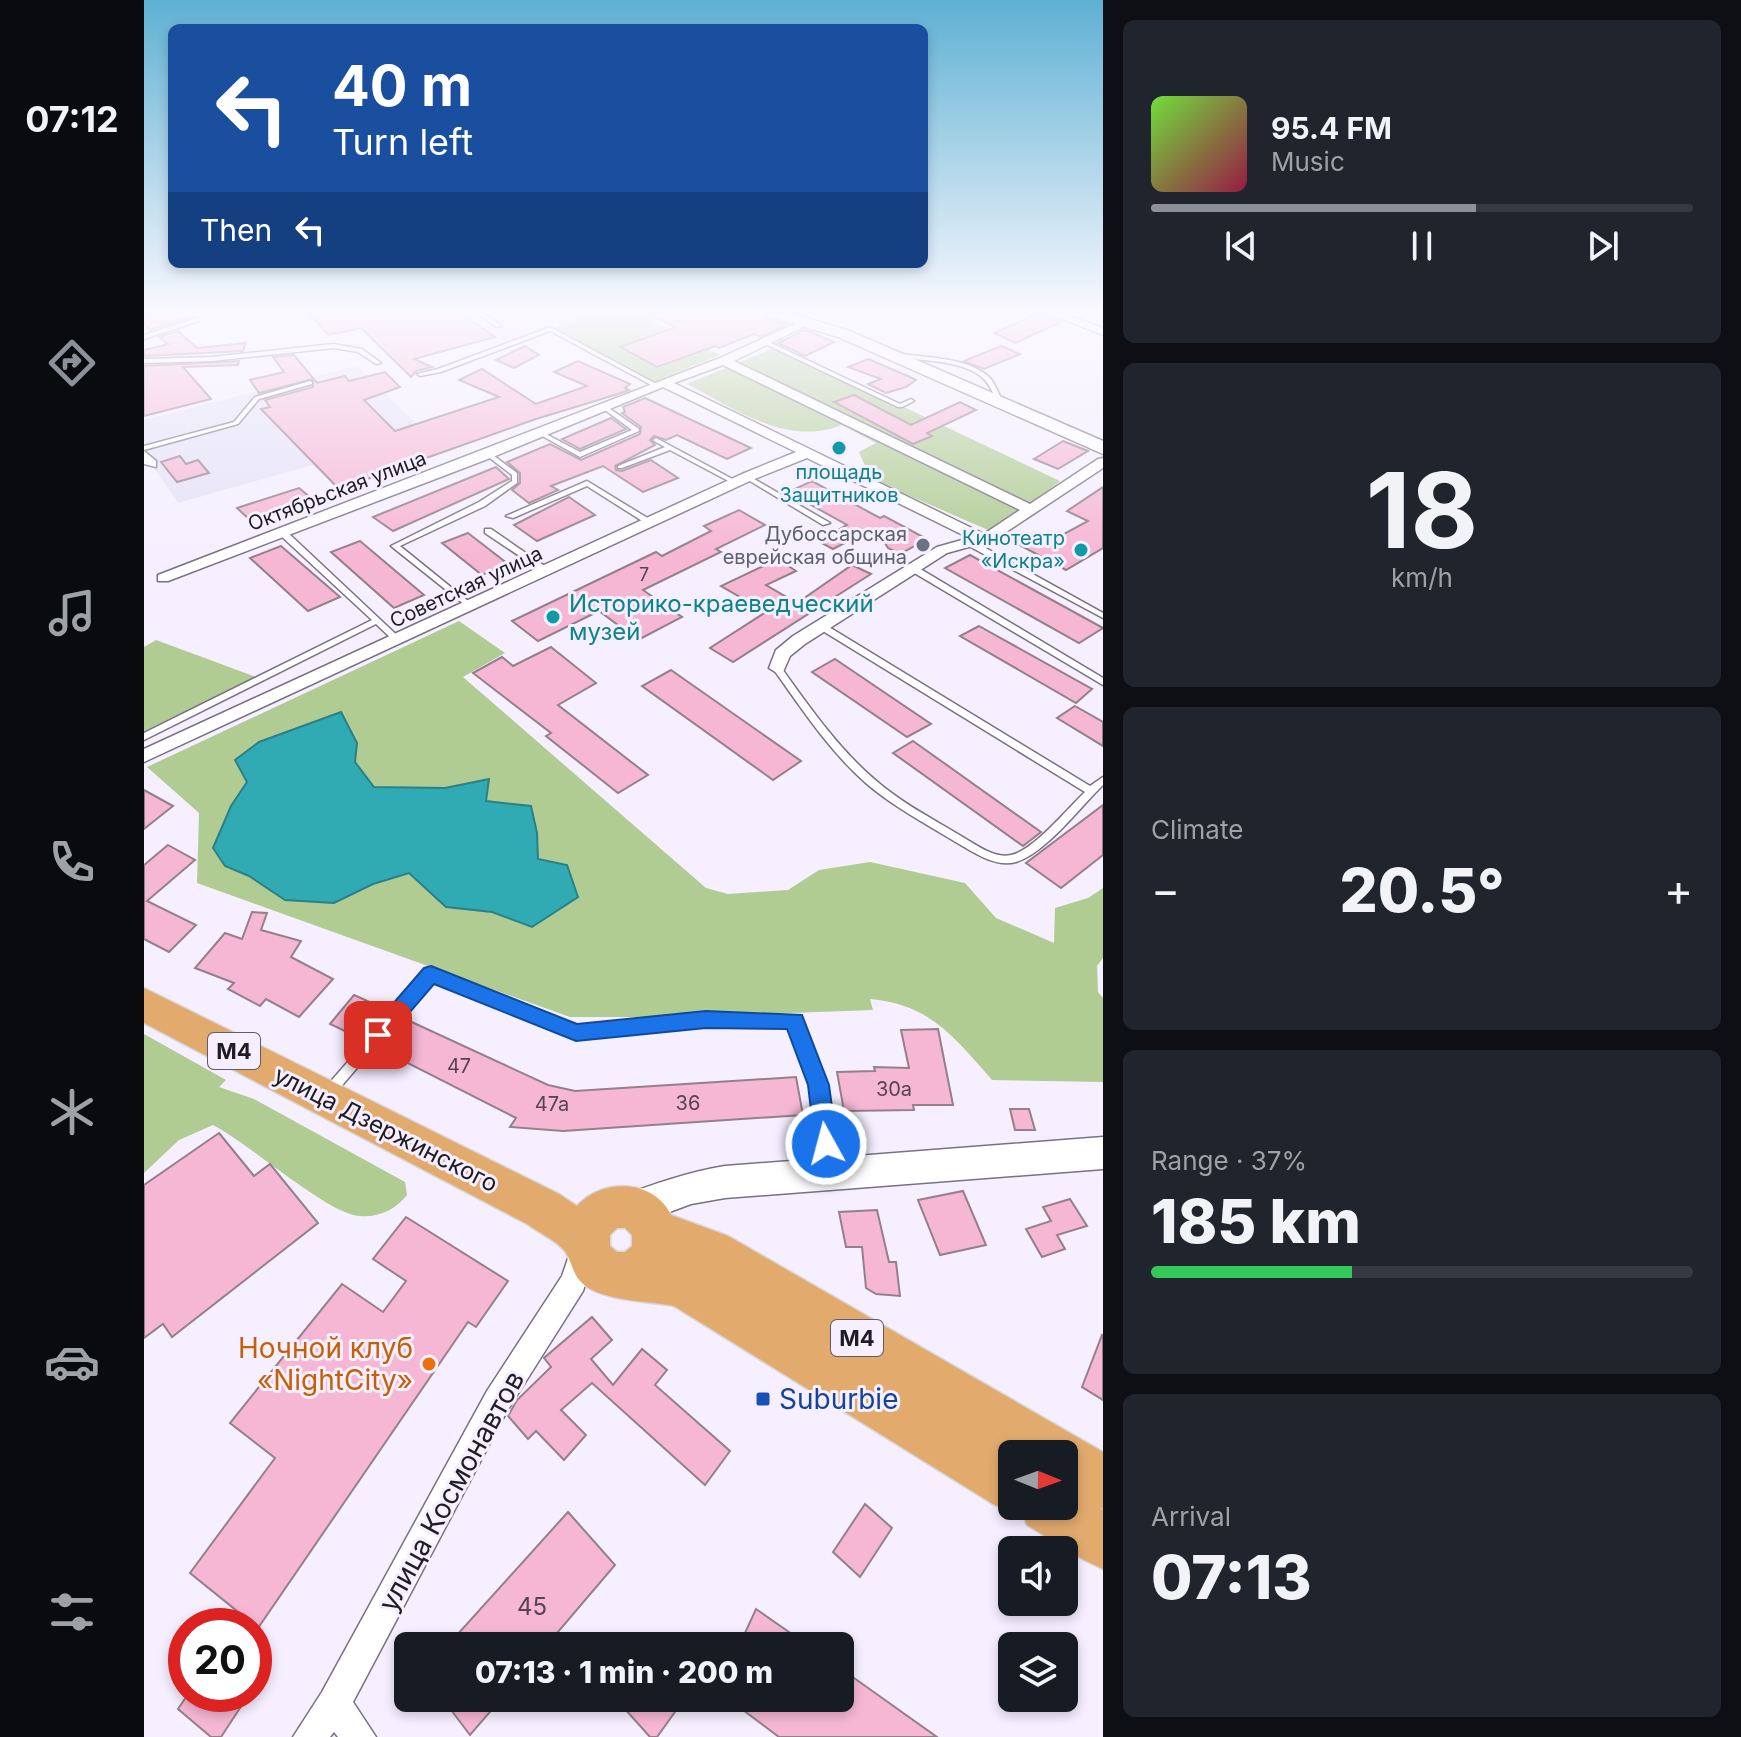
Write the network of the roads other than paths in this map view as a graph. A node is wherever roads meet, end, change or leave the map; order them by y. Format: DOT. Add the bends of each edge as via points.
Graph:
graph roads {
  1 [pos="271,394"];
  2 [pos="634,394"];
  3 [pos="682,394"];
  4 [pos="792,394"];
  5 [pos="875,394"];
  6 [pos="982,394"];
  7 [pos="911,401"];
  8 [pos="603,406"];
  9 [pos="540,433"];
  10 [pos="656,440"];
  11 [pos="144,448"];
  12 [pos="669,448"];
  13 [pos="1103,448"];
  14 [pos="488,454"];
  15 [pos="804,454"];
  16 [pos="1103,462"];
  17 [pos="620,467"];
  18 [pos="742,480"];
  19 [pos="1031,510"];
  20 [pos="510,516"];
  21 [pos="650,522"];
  22 [pos="826,523"];
  23 [pos="488,531"];
  24 [pos="283,533"];
  25 [pos="976,541"];
  26 [pos="914,569"];
  27 [pos="548,571"];
  28 [pos="163,578"];
  29 [pos="470,607"];
  30 [pos="1103,616"];
  31 [pos="377,621"];
  32 [pos="821,626"];
  33 [pos="398,640"];
  34 [pos="777,668"];
  35 [pos="1103,682"];
  36 [pos="144,738"];
  37 [pos="151,753"];
  38 [pos="1103,780"];
  39 [pos="1091,791"];
  40 [pos="144,1004"];
  41 [pos="325,1096"];
  42 [pos="1103,1153"];
  43 [pos="830,1173"];
  44 [pos="613,1247"];
  45 [pos="1031,1440"];
  46 [pos="1078,1467"];
  47 [pos="998,1476"];
  48 [pos="1103,1482"];
  49 [pos="1069,1520"];
  50 [pos="1103,1541"];
  51 [pos="334,1704"];
  52 [pos="310,1737"];
  53 [pos="359,1737"];
  1 -- 11 [label="lane" via="257,398 236,423"];
  2 -- 8 [label="street, Октябрьская улица"];
  3 -- 15 [label="street"];
  4 -- 19 [label="street"];
  5 -- 7 [label="lane" via="900,406"];
  6 -- 13 [label="street"];
  8 -- 9 [label="street, Октябрьская улица"];
  8 -- 9 [label="lane" via="637,430 580,455"];
  9 -- 14 [label="street, Октябрьская улица"];
  10 -- 12 [label="lane"];
  12 -- 17 [label="lane"];
  12 -- 18 [label="lane"];
  14 -- 24 [label="street, Октябрьская улица"];
  14 -- 29 [label="lane" via="515,474 515,482 395,546"];
  15 -- 18 [label="street, Советская улица"];
  15 -- 25 [label="street"];
  16 -- 19 [label="street"];
  18 -- 21 [label="street, Советская улица"];
  18 -- 22 [label="lane"];
  19 -- 25 [label="street"];
  20 -- 21 [label="lane" via="587,483"];
  21 -- 27 [label="street, Советская улица"];
  23 -- 27 [label="lane"];
  24 -- 28 [label="street, Октябрьская улица"];
  24 -- 31 [label="lane"];
  25 -- 26 [label="street" via="953,544"];
  25 -- 30 [label="lane"];
  26 -- 32 [label="street"];
  26 -- 35 [label="lane"];
  27 -- 29 [label="street, Советская улица"];
  29 -- 33 [label="street, Советская улица"];
  31 -- 33 [label="lane"];
  31 -- 36 [label="lane"];
  32 -- 34 [label="street" via="782,654"];
  32 -- 39 [label="lane"];
  33 -- 37 [label="street, Советская улица"];
  34 -- 39 [label="lane" via="863,774 896,802 981,852 1015,859"];
  36 -- 37 [label="lane"];
  38 -- 39 [label="lane"];
  40 -- 41 [label="highway, улица Дзержинского / M4"];
  41 -- 43 [label="lane" via="431,974 576,1033 706,1020 795,1021 819,1085"];
  41 -- 44 [label="highway, улица Дзержинского / M4"];
  42 -- 43 [label="street"];
  43 -- 44 [label="street" via="691,1188"];
  44 -- 45 [label="highway, улица Дзержинского / M4" via="711,1252"];
  44 -- 47 [label="highway, улица Дзержинского / M4"];
  44 -- 51 [label="street, улица Космонавтов" via="497,1401"];
  46 -- 48 [label="highway"];
  49 -- 50 [label="highway"];
  51 -- 52 [label="street, улица Космонавтов"];
  51 -- 53 [label="street"];
}
